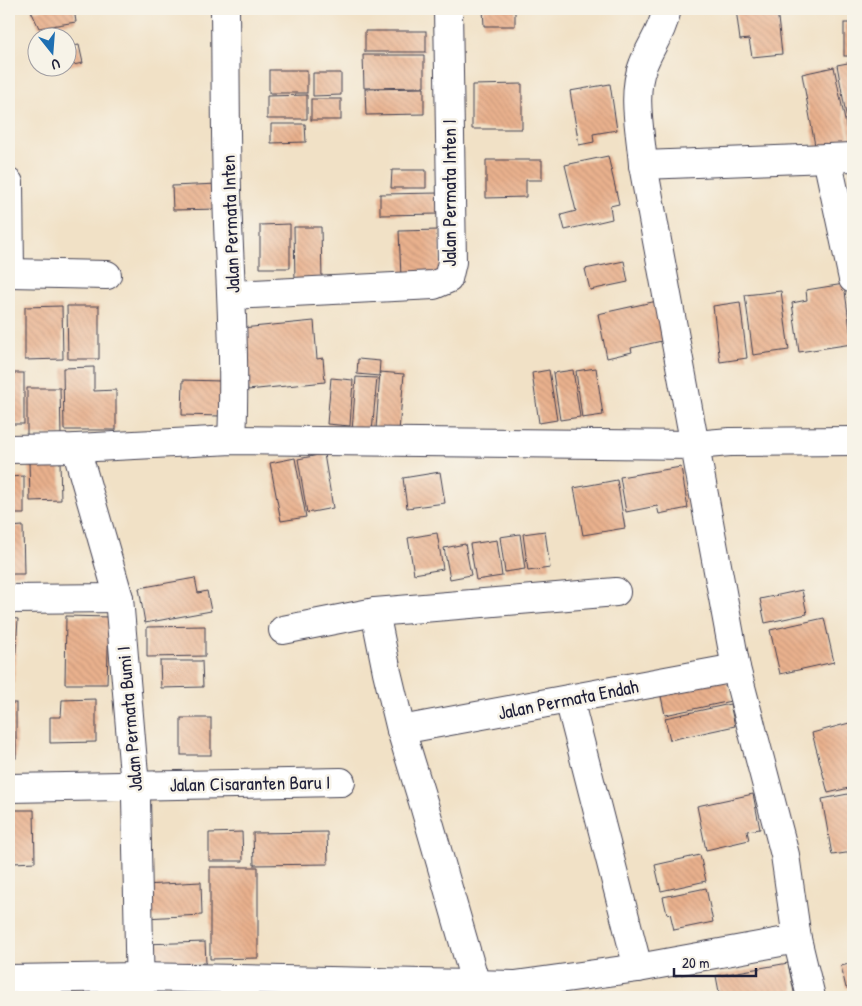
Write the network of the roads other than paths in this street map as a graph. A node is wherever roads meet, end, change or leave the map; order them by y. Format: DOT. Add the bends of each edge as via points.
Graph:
graph roads {
  1 [pos="225,9"];
  2 [pos="448,9"];
  3 [pos="667,9"];
  4 [pos="840,157"];
  5 [pos="643,165"];
  6 [pos="9,183"];
  7 [pos="9,273"];
  8 [pos="107,275"];
  9 [pos="853,280"];
  10 [pos="232,295"];
  11 [pos="232,440"];
  12 [pos="853,441"];
  13 [pos="695,445"];
  14 [pos="76,448"];
  15 [pos="9,449"];
  16 [pos="616,592"];
  17 [pos="118,598"];
  18 [pos="9,599"];
  19 [pos="375,612"];
  20 [pos="283,630"];
  21 [pos="736,668"];
  22 [pos="568,699"];
  23 [pos="401,730"];
  24 [pos="341,782"];
  25 [pos="135,785"];
  26 [pos="9,788"];
  27 [pos="797,938"];
  28 [pos="638,968"];
  29 [pos="9,979"];
  30 [pos="476,986"];
  31 [pos="140,987"];
  32 [pos="811,997"];
  1 -- 10 [label="street, Jalan Permata Inten"];
  2 -- 10 [label="street, Jalan Permata Inten I" via="452,262 448,279 434,286"];
  3 -- 5 [label="street" via="664,25 642,66 636,88"];
  4 -- 5 [label="street"];
  4 -- 9 [label="street"];
  5 -- 13 [label="street"];
  6 -- 7 [label="street"];
  7 -- 8 [label="street"];
  10 -- 11 [label="street, Jalan Permata Inten"];
  11 -- 13 [label="street"];
  11 -- 14 [label="street"];
  12 -- 13 [label="street"];
  13 -- 21 [label="street"];
  14 -- 15 [label="street"];
  14 -- 17 [label="street, Jalan Permata Bumi I"];
  16 -- 19 [label="street"];
  17 -- 18 [label="street"];
  17 -- 25 [label="street, Jalan Permata Bumi I"];
  19 -- 20 [label="street"];
  19 -- 23 [label="street"];
  21 -- 22 [label="street, Jalan Permata Endah"];
  21 -- 27 [label="street" via="785,855"];
  22 -- 23 [label="street, Jalan Permata Endah"];
  22 -- 28 [label="street"];
  23 -- 30 [label="street"];
  24 -- 25 [label="street, Jalan Cisaranten Baru I"];
  25 -- 26 [label="street, Jalan Cisaranten Baru I"];
  25 -- 31 [label="street, Jalan Permata Bumi I"];
  27 -- 28 [label="street"];
  27 -- 32 [label="street"];
  28 -- 30 [label="street" via="515,985"];
  29 -- 31 [label="street"];
  30 -- 31 [label="street"];
}
